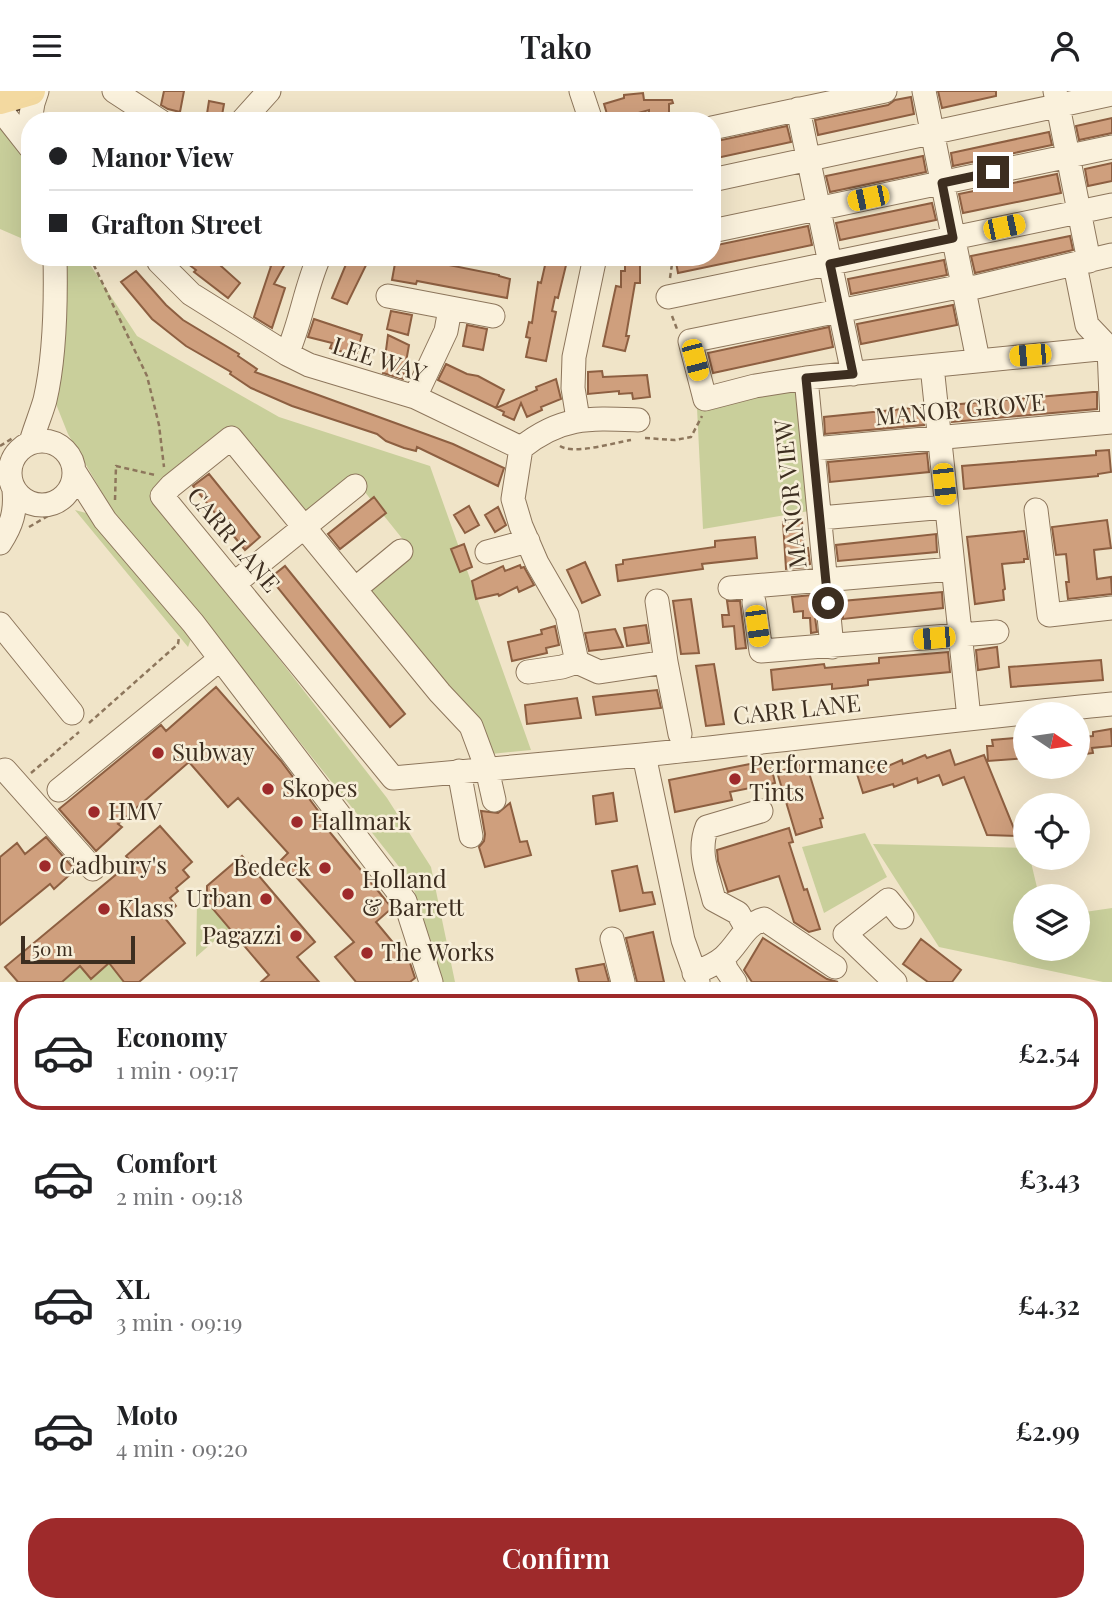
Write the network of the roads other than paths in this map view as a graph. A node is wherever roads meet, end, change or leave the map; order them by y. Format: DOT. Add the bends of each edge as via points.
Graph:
graph roads {
  1 [pos="31,91"];
  2 [pos="37,91"];
  3 [pos="114,91"];
  4 [pos="269,91"];
  5 [pos="581,91"];
  6 [pos="880,91"];
  7 [pos="924,91"];
  8 [pos="1112,95"];
  9 [pos="1057,99"];
  10 [pos="0,100"];
  11 [pos="0,109"];
  12 [pos="799,109"];
  13 [pos="32,112"];
  14 [pos="146,112"];
  15 [pos="250,112"];
  16 [pos="589,112"];
  17 [pos="721,126"];
  18 [pos="932,133"];
  19 [pos="21,136"];
  20 [pos="1112,147"];
  21 [pos="1069,156"];
  22 [pos="809,160"];
  23 [pos="721,178"];
  24 [pos="942,183"];
  25 [pos="1112,205"];
  26 [pos="819,208"];
  27 [pos="1080,211"];
  28 [pos="721,229"];
  29 [pos="953,238"];
  30 [pos="1112,255"];
  31 [pos="1082,263"];
  32 [pos="830,264"];
  33 [pos="55,266"];
  34 [pos="163,266"];
  35 [pos="315,266"];
  36 [pos="593,266"];
  37 [pos="963,286"];
  38 [pos="388,296"];
  39 [pos="668,297"];
  40 [pos="450,309"];
  41 [pos="840,310"];
  42 [pos="493,316"];
  43 [pos="1109,348"];
  44 [pos="287,354"];
  45 [pos="978,360"];
  46 [pos="932,366"];
  47 [pos="853,374"];
  48 [pos="806,378"];
  49 [pos="415,397"];
  50 [pos="45,401"];
  51 [pos="578,419"];
  52 [pos="638,420"];
  53 [pos="1112,422"];
  54 [pos="939,438"];
  55 [pos="31,442"];
  56 [pos="57,444"];
  57 [pos="521,448"];
  58 [pos="813,449"];
  59 [pos="5,465"];
  60 [pos="355,487"];
  61 [pos="14,490"];
  62 [pos="86,494"];
  63 [pos="46,505"];
  64 [pos="946,507"];
  65 [pos="1036,510"];
  66 [pos="820,518"];
  67 [pos="304,527"];
  68 [pos="11,535"];
  69 [pos="528,541"];
  70 [pos="401,551"];
  71 [pos="487,552"];
  72 [pos="953,569"];
  73 [pos="826,580"];
  74 [pos="235,583"];
  75 [pos="730,588"];
  76 [pos="355,589"];
  77 [pos="657,601"];
  78 [pos="754,602"];
  79 [pos="1112,608"];
  80 [pos="0,624"];
  81 [pos="998,632"];
  82 [pos="960,636"];
  83 [pos="832,647"];
  84 [pos="220,659"];
  85 [pos="576,662"];
  86 [pos="666,662"];
  87 [pos="528,672"];
  88 [pos="1112,704"];
  89 [pos="72,713"];
  90 [pos="969,718"];
  91 [pos="680,734"];
  92 [pos="644,755"];
  93 [pos="487,769"];
  94 [pos="459,771"];
  95 [pos="11,777"];
  96 [pos="59,790"];
  97 [pos="494,800"];
  98 [pos="761,811"];
  99 [pos="471,836"];
  100 [pos="93,869"];
  101 [pos="902,917"];
  102 [pos="747,929"];
  103 [pos="612,939"];
  104 [pos="723,958"];
  105 [pos="835,967"];
  106 [pos="696,977"];
  107 [pos="430,982"];
  108 [pos="623,982"];
  109 [pos="735,982"];
  110 [pos="895,982"];
  1 -- 10 [label="main road"];
  2 -- 13 [label="street"];
  3 -- 14 [label="street"];
  4 -- 15 [label="street"];
  5 -- 16 [label="street"];
  6 -- 12 [label="street"];
  7 -- 18 [label="street"];
  8 -- 9 [label="street"];
  9 -- 18 [label="street"];
  9 -- 21 [label="street"];
  11 -- 19 [label="street"];
  12 -- 17 [label="street"];
  12 -- 22 [label="street"];
  18 -- 22 [label="street"];
  18 -- 24 [label="street"];
  20 -- 21 [label="street"];
  21 -- 24 [label="street"];
  21 -- 27 [label="street"];
  22 -- 23 [label="street"];
  22 -- 26 [label="street"];
  24 -- 26 [label="street"];
  24 -- 29 [label="street"];
  25 -- 27 [label="street"];
  26 -- 28 [label="street"];
  26 -- 32 [label="street"];
  27 -- 29 [label="street"];
  27 -- 31 [label="street"];
  29 -- 32 [label="street"];
  29 -- 37 [label="street"];
  30 -- 31 [label="street"];
  31 -- 37 [label="street"];
  31 -- 43 [label="street" via="1087,325"];
  32 -- 39 [label="street"];
  32 -- 41 [label="street"];
  33 -- 50 [label="street"];
  34 -- 44 [label="street, LEE WAY" via="191,294"];
  35 -- 44 [label="street"];
  36 -- 51 [label="street" via="574,356"];
  37 -- 41 [label="street"];
  37 -- 45 [label="street"];
  38 -- 40 [label="street"];
  40 -- 42 [label="street"];
  40 -- 49 [label="street" via="446,331"];
  41 -- 47 [label="street"];
  41 -- 48 [label="street" via="690,341 705,399"];
  43 -- 45 [label="street"];
  43 -- 53 [label="street"];
  44 -- 49 [label="street, LEE WAY"];
  45 -- 46 [label="street"];
  46 -- 47 [label="street"];
  46 -- 54 [label="street"];
  47 -- 48 [label="street"];
  48 -- 58 [label="street, MANOR VIEW"];
  49 -- 57 [label="street, LEE WAY"];
  50 -- 55 [label="street"];
  50 -- 56 [label="street"];
  51 -- 52 [label="street"];
  51 -- 57 [label="street"];
  53 -- 54 [label="street, MANOR GROVE"];
  54 -- 58 [label="street, MANOR GROVE"];
  54 -- 64 [label="street"];
  55 -- 56 [label="street"];
  55 -- 59 [label="street"];
  56 -- 62 [label="street" via="71,460"];
  57 -- 69 [label="street" via="513,499"];
  58 -- 66 [label="street, MANOR VIEW"];
  59 -- 61 [label="street"];
  60 -- 67 [label="street"];
  61 -- 63 [label="street" via="28,502"];
  61 -- 68 [label="street"];
  62 -- 63 [label="street"];
  62 -- 84 [label="street"];
  63 -- 68 [label="street"];
  64 -- 66 [label="street"];
  64 -- 72 [label="street"];
  65 -- 79 [label="street" via="1049,615"];
  66 -- 73 [label="street, MANOR VIEW"];
  67 -- 74 [label="street"];
  67 -- 74 [label="street, CARR LANE" via="231,438 181,478 162,496"];
  67 -- 76 [label="street, CARR LANE"];
  69 -- 71 [label="street"];
  69 -- 85 [label="street" via="567,615"];
  70 -- 76 [label="street"];
  72 -- 73 [label="street"];
  72 -- 82 [label="street"];
  73 -- 75 [label="street"];
  73 -- 83 [label="street, MANOR VIEW"];
  74 -- 94 [label="street, CARR LANE" via="393,778"];
  76 -- 93 [label="street, CARR LANE" via="471,726"];
  77 -- 86 [label="street"];
  78 -- 83 [label="street" via="761,651"];
  80 -- 89 [label="street"];
  81 -- 82 [label="street"];
  82 -- 83 [label="street"];
  82 -- 90 [label="street"];
  84 -- 96 [label="street"];
  84 -- 107 [label="street" via="405,901"];
  85 -- 86 [label="street" via="598,672"];
  85 -- 87 [label="street"];
  86 -- 91 [label="street"];
  88 -- 90 [label="street, CARR LANE"];
  90 -- 92 [label="street, CARR LANE"];
  92 -- 93 [label="street, CARR LANE"];
  92 -- 106 [label="street" via="683,940"];
  93 -- 94 [label="street, CARR LANE"];
  93 -- 97 [label="street"];
  94 -- 99 [label="street"];
  95 -- 100 [label="street"];
  98 -- 102 [label="street" via="708,827 701,851 714,900 738,913"];
  101 -- 110 [label="street" via="888,900 845,934"];
  102 -- 104 [label="street"];
  102 -- 105 [label="street" via="764,919"];
  103 -- 108 [label="street"];
  104 -- 106 [label="street"];
  104 -- 109 [label="street"];
}
